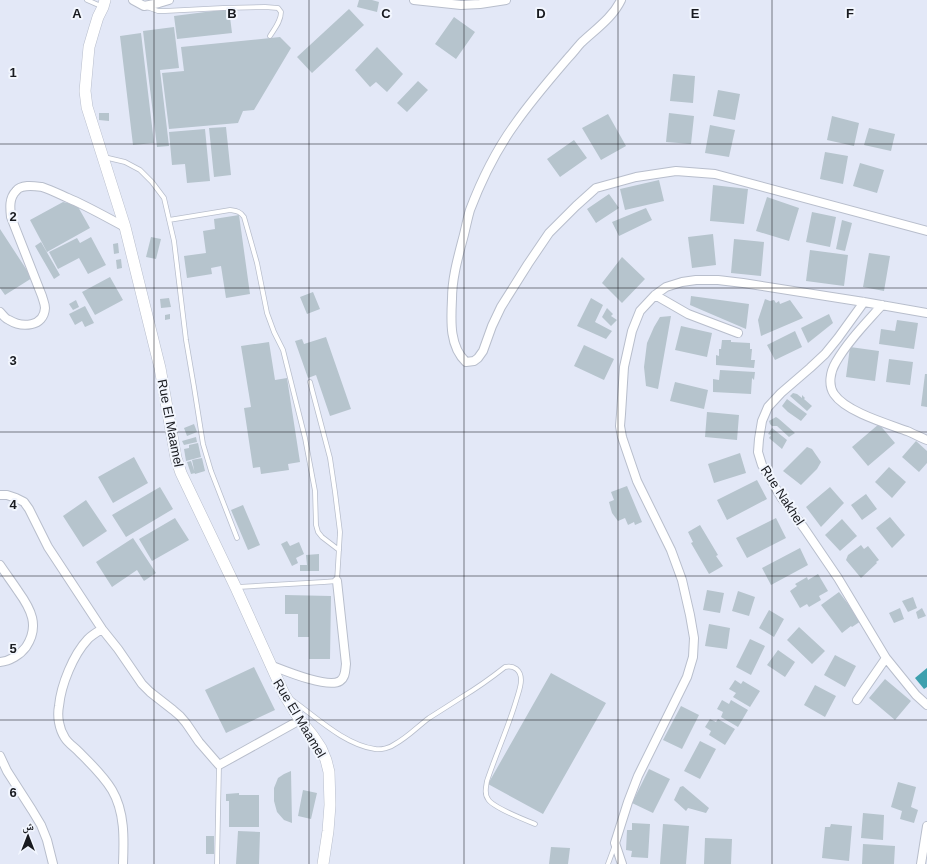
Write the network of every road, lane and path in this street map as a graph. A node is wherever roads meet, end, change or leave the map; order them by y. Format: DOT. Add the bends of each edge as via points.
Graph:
graph roads {
  1 [pos="86,0"];
  2 [pos="133,0"];
  3 [pos="169,0"];
  4 [pos="414,0"];
  5 [pos="506,0"];
  6 [pos="621,0"];
  7 [pos="104,3"];
  8 [pos="144,6"];
  9 [pos="270,36"];
  10 [pos="104,157"];
  11 [pos="169,220"];
  12 [pos="125,227"];
  13 [pos="927,231"];
  14 [pos="655,295"];
  15 [pos="864,302"];
  16 [pos="882,306"];
  17 [pos="0,312"];
  18 [pos="927,313"];
  19 [pos="738,333"];
  20 [pos="310,382"];
  21 [pos="927,440"];
  22 [pos="0,495"];
  23 [pos="237,538"];
  24 [pos="339,550"];
  25 [pos="0,566"];
  26 [pos="338,580"];
  27 [pos="236,588"];
  28 [pos="102,629"];
  29 [pos="886,658"];
  30 [pos="0,662"];
  31 [pos="270,665"];
  32 [pos="284,694"];
  33 [pos="857,700"];
  34 [pos="927,706"];
  35 [pos="300,720"];
  36 [pos="0,756"];
  37 [pos="218,765"];
  38 [pos="535,824"];
  39 [pos="927,826"];
  40 [pos="926,840"];
  41 [pos="615,843"];
  42 [pos="53,864"];
  43 [pos="123,864"];
  44 [pos="218,864"];
  45 [pos="323,864"];
  46 [pos="608,864"];
  47 [pos="622,864"];
  48 [pos="921,864"];
  1 -- 7 [label="lane"];
  2 -- 8 [label="street"];
  3 -- 8 [label="street"];
  4 -- 5 [label="street" via="480,4"];
  6 -- 13 [label="street" via="608,18 581,43 514,124 481,185 470,211 453,281 453,339 456,349 466,362 478,358 501,307 549,233 596,188 636,177 676,171 715,174"];
  7 -- 10 [label="street, Rue El Maamel" via="89,47 85,91 87,107"];
  8 -- 9 [label="lane" via="158,11 278,8 281,16"];
  10 -- 11 [label="lane" via="125,162 140,170 164,198"];
  10 -- 12 [label="street, Rue El Maamel"];
  11 -- 23 [label="lane" via="202,444"];
  11 -- 24 [label="lane" via="230,210 241,213 244,217 267,313 283,350 305,438 315,491 316,525 322,537"];
  12 -- 17 [label="street" via="51,190 29,186 16,190 12,195 10,217 42,296 44,315 39,322 20,325 8,320"];
  12 -- 27 [label="street, Rue El Maamel" via="160,368 178,466"];
  14 -- 15 [label="street" via="666,287 682,282 718,280"];
  14 -- 19 [label="street" via="688,314"];
  14 -- 41 [label="street" via="640,311 632,331 624,367 621,432 637,481 671,550 682,580 694,638 693,657 687,677 638,776"];
  15 -- 16 [label="street"];
  15 -- 29 [label="street, Rue Nakhel" via="825,354 781,392 768,407 762,421 758,452 762,465 781,497 838,578"];
  16 -- 18 [label="street"];
  16 -- 21 [label="street" via="848,344 835,363 830,379 831,386 841,402 860,413"];
  20 -- 24 [label="lane" via="330,458 340,532"];
  22 -- 28 [label="street" via="16,498 30,509 48,547"];
  24 -- 26 [label="lane"];
  25 -- 30 [label="street" via="30,609 33,625 32,636 23,651 9,660"];
  26 -- 27 [label="lane"];
  26 -- 31 [label="street" via="346,664 342,679 338,682 319,681"];
  27 -- 31 [label="street, Rue El Maamel"];
  28 -- 37 [label="street" via="142,684 180,716"];
  28 -- 43 [label="street" via="88,638 74,659 61,693 58,707 59,722 65,739 101,775 112,790 119,806 123,826"];
  29 -- 33 [label="street"];
  29 -- 34 [label="street, Rue Nakhel"];
  31 -- 32 [label="street, Rue El Maamel"];
  32 -- 35 [label="street, Rue El Maamel"];
  32 -- 38 [label="lane" via="342,736 376,750 394,745 505,667 514,667 520,673 520,685 487,781 486,796 491,803"];
  35 -- 37 [label="street"];
  35 -- 45 [label="street, Rue El Maamel" via="321,748 329,772 330,805"];
  36 -- 42 [label="street" via="40,825"];
  37 -- 44 [label="lane"];
  39 -- 40 [label="street"];
  40 -- 48 [label="street"];
  41 -- 46 [label="lane"];
  41 -- 47 [label="street"];
}
